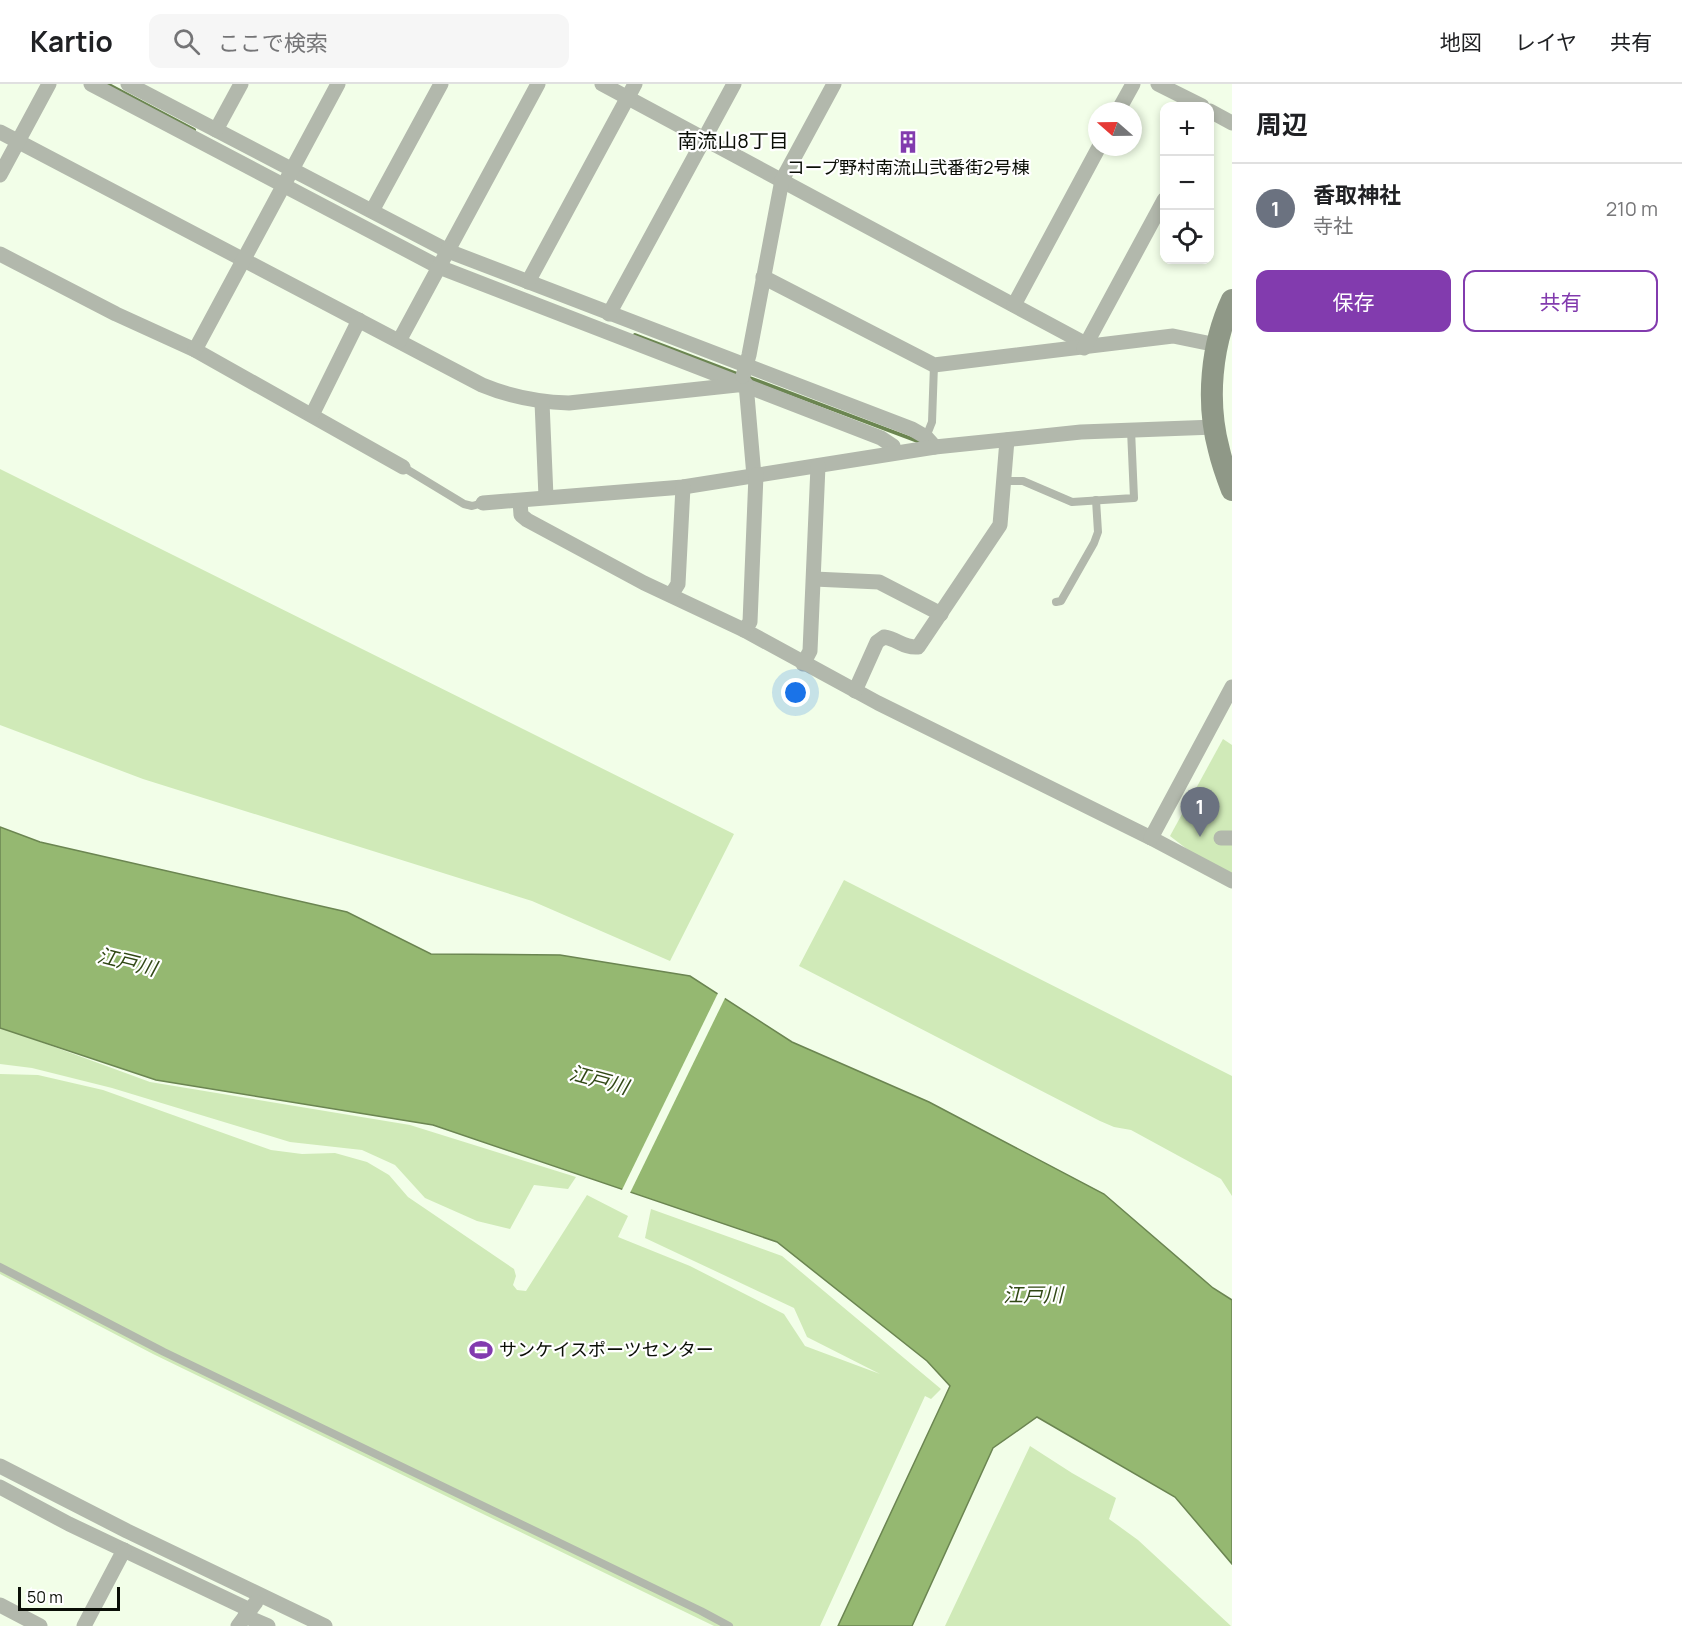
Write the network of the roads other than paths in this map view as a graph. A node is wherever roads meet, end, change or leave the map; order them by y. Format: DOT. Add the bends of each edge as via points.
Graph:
graph roads {
  1 [pos="49,84"];
  2 [pos="91,84"];
  3 [pos="241,84"];
  4 [pos="338,84"];
  5 [pos="441,84"];
  6 [pos="538,84"];
  7 [pos="602,84"];
  8 [pos="734,84"];
  9 [pos="834,84"];
  10 [pos="1133,84"];
  11 [pos="1158,84"];
  12 [pos="138,86"];
  13 [pos="631,91"];
  14 [pos="1123,102"];
  15 [pos="1191,102"];
  16 [pos="1214,114"];
  17 [pos="1232,123"];
  18 [pos="216,130"];
  19 [pos="0,132"];
  20 [pos="704,140"];
  21 [pos="18,142"];
  22 [pos="1094,156"];
  23 [pos="292,169"];
  24 [pos="0,175"];
  25 [pos="782,180"];
  26 [pos="284,185"];
  27 [pos="1160,207"];
  28 [pos="372,211"];
  29 [pos="448,251"];
  30 [pos="0,254"];
  31 [pos="243,260"];
  32 [pos="439,267"];
  33 [pos="763,277"];
  34 [pos="528,282"];
  35 [pos="1232,300"];
  36 [pos="1014,305"];
  37 [pos="609,314"];
  38 [pos="359,320"];
  39 [pos="399,341"];
  40 [pos="1217,345"];
  41 [pos="1085,346"];
  42 [pos="195,350"];
  43 [pos="934,365"];
  44 [pos="746,367"];
  45 [pos="743,383"];
  46 [pos="542,402"];
  47 [pos="312,414"];
  48 [pos="1215,427"];
  49 [pos="1131,430"];
  50 [pos="1007,440"];
  51 [pos="931,442"];
  52 [pos="893,453"];
  53 [pos="818,466"];
  54 [pos="403,467"];
  55 [pos="755,476"];
  56 [pos="1004,481"];
  57 [pos="684,487"];
  58 [pos="1232,490"];
  59 [pos="546,497"];
  60 [pos="1096,500"];
  61 [pos="520,501"];
  62 [pos="483,503"];
  63 [pos="814,579"];
  64 [pos="671,595"];
  65 [pos="1056,602"];
  66 [pos="940,614"];
  67 [pos="744,630"];
  68 [pos="804,664"];
  69 [pos="1232,687"];
  70 [pos="855,691"];
  71 [pos="1151,838"];
  72 [pos="1232,881"];
  73 [pos="0,1267"];
  74 [pos="0,1466"];
  75 [pos="0,1487"];
  76 [pos="124,1550"];
  77 [pos="261,1594"];
  78 [pos="0,1605"];
  79 [pos="244,1617"];
  80 [pos="40,1626"];
  81 [pos="84,1626"];
  82 [pos="268,1626"];
  83 [pos="325,1626"];
  84 [pos="729,1626"];
  1 -- 21 [label="street"];
  2 -- 26 [label="street"];
  3 -- 18 [label="street"];
  4 -- 23 [label="street"];
  5 -- 28 [label="street"];
  6 -- 29 [label="street"];
  7 -- 13 [label="street"];
  8 -- 20 [label="street"];
  9 -- 25 [label="street"];
  10 -- 14 [label="street"];
  11 -- 15 [label="street"];
  12 -- 18 [label="street"];
  13 -- 20 [label="street"];
  13 -- 34 [label="street"];
  16 -- 17 [label="street"];
  18 -- 23 [label="street"];
  19 -- 21 [label="street"];
  20 -- 25 [label="street"];
  20 -- 37 [label="street"];
  21 -- 24 [label="street"];
  21 -- 31 [label="street"];
  22 -- 36 [label="street"];
  23 -- 26 [label="street"];
  23 -- 28 [label="street"];
  25 -- 33 [label="street"];
  25 -- 36 [label="street"];
  26 -- 31 [label="street"];
  26 -- 32 [label="street"];
  27 -- 41 [label="street"];
  28 -- 29 [label="street"];
  29 -- 32 [label="street"];
  29 -- 34 [label="street"];
  30 -- 42 [label="street"];
  31 -- 38 [label="street"];
  31 -- 42 [label="street"];
  32 -- 39 [label="street"];
  32 -- 45 [label="street"];
  33 -- 43 [label="street"];
  33 -- 44 [label="street"];
  34 -- 37 [label="street"];
  35 -- 40 [label="street"];
  36 -- 41 [label="street"];
  37 -- 44 [label="street"];
  38 -- 39 [label="street"];
  38 -- 47 [label="street"];
  39 -- 46 [label="street" via="482,385"];
  40 -- 41 [label="street" via="1173,336"];
  40 -- 48 [label="street"];
  41 -- 43 [label="street"];
  42 -- 47 [label="street"];
  43 -- 51 [label="lane"];
  44 -- 45 [label="street"];
  44 -- 51 [label="street" via="912,429"];
  45 -- 46 [label="street" via="569,403"];
  45 -- 52 [label="street" via="881,438 893,446"];
  45 -- 55 [label="street"];
  46 -- 59 [label="street"];
  47 -- 54 [label="street"];
  48 -- 49 [label="street"];
  48 -- 58 [label="street"];
  49 -- 50 [label="street"];
  49 -- 60 [label="lane" via="1134,498"];
  50 -- 51 [label="street"];
  50 -- 56 [label="street"];
  51 -- 52 [label="street"];
  52 -- 53 [label="street"];
  53 -- 55 [label="street"];
  53 -- 63 [label="street"];
  54 -- 62 [label="lane" via="464,504"];
  55 -- 57 [label="street"];
  55 -- 67 [label="street" via="750,622"];
  56 -- 60 [label="lane" via="1023,481 1072,502"];
  56 -- 66 [label="street" via="1000,525"];
  57 -- 59 [label="street"];
  57 -- 64 [label="street" via="678,584"];
  59 -- 61 [label="street"];
  60 -- 65 [label="lane" via="1098,532 1094,543 1061,601"];
  61 -- 62 [label="street"];
  61 -- 64 [label="street" via="521,515 527,519"];
  63 -- 66 [label="street" via="879,582"];
  63 -- 68 [label="street" via="810,651"];
  64 -- 67 [label="street"];
  66 -- 70 [label="street" via="918,647 908,648 884,637 877,642"];
  67 -- 68 [label="street"];
  68 -- 70 [label="street"];
  69 -- 71 [label="street"];
  70 -- 71 [label="street"];
  71 -- 72 [label="street"];
  73 -- 84 [label="lane" via="164,1352"];
  74 -- 77 [label="street"];
  75 -- 76 [label="street"];
  76 -- 79 [label="street"];
  76 -- 81 [label="street"];
  77 -- 79 [label="street"];
  77 -- 83 [label="street"];
  78 -- 80 [label="street"];
  79 -- 82 [label="street"];
}
